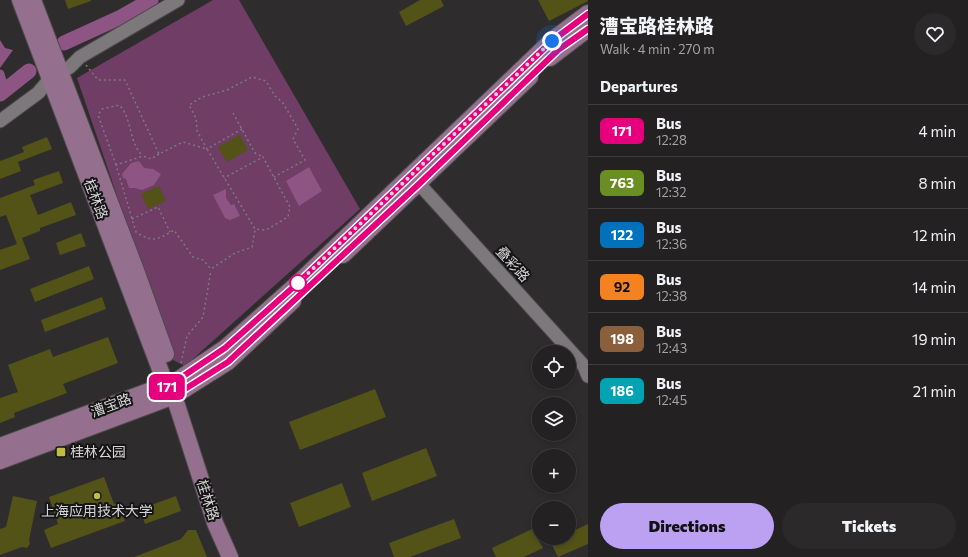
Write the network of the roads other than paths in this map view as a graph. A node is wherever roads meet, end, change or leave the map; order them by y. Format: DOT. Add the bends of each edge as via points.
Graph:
graph roads {
  1 [pos="20,0"];
  2 [pos="33,0"];
  3 [pos="178,0"];
  4 [pos="588,14"];
  5 [pos="588,29"];
  6 [pos="55,76"];
  7 [pos="0,120"];
  8 [pos="415,179"];
  9 [pos="587,368"];
  10 [pos="174,382"];
  11 [pos="0,446"];
  12 [pos="0,461"];
  13 [pos="230,557"];
  1 -- 6 [label="main road, 桂林路"];
  2 -- 6 [label="main road, 桂林路"];
  3 -- 6 [label="street" via="80,57"];
  4 -- 8 [label="main road, 漕宝路" via="552,41"];
  5 -- 8 [label="main road, 漕宝路" via="558,50"];
  6 -- 7 [label="street" via="38,93"];
  6 -- 10 [label="main road, 桂林路" via="138,273"];
  8 -- 9 [label="street, 叠彩路"];
  8 -- 10 [label="main road, 漕宝路" via="228,362"];
  10 -- 11 [label="main road, 漕宝路"];
  10 -- 12 [label="main road, 漕宝路"];
  10 -- 13 [label="main road, 桂林路" via="216,523"];
}
